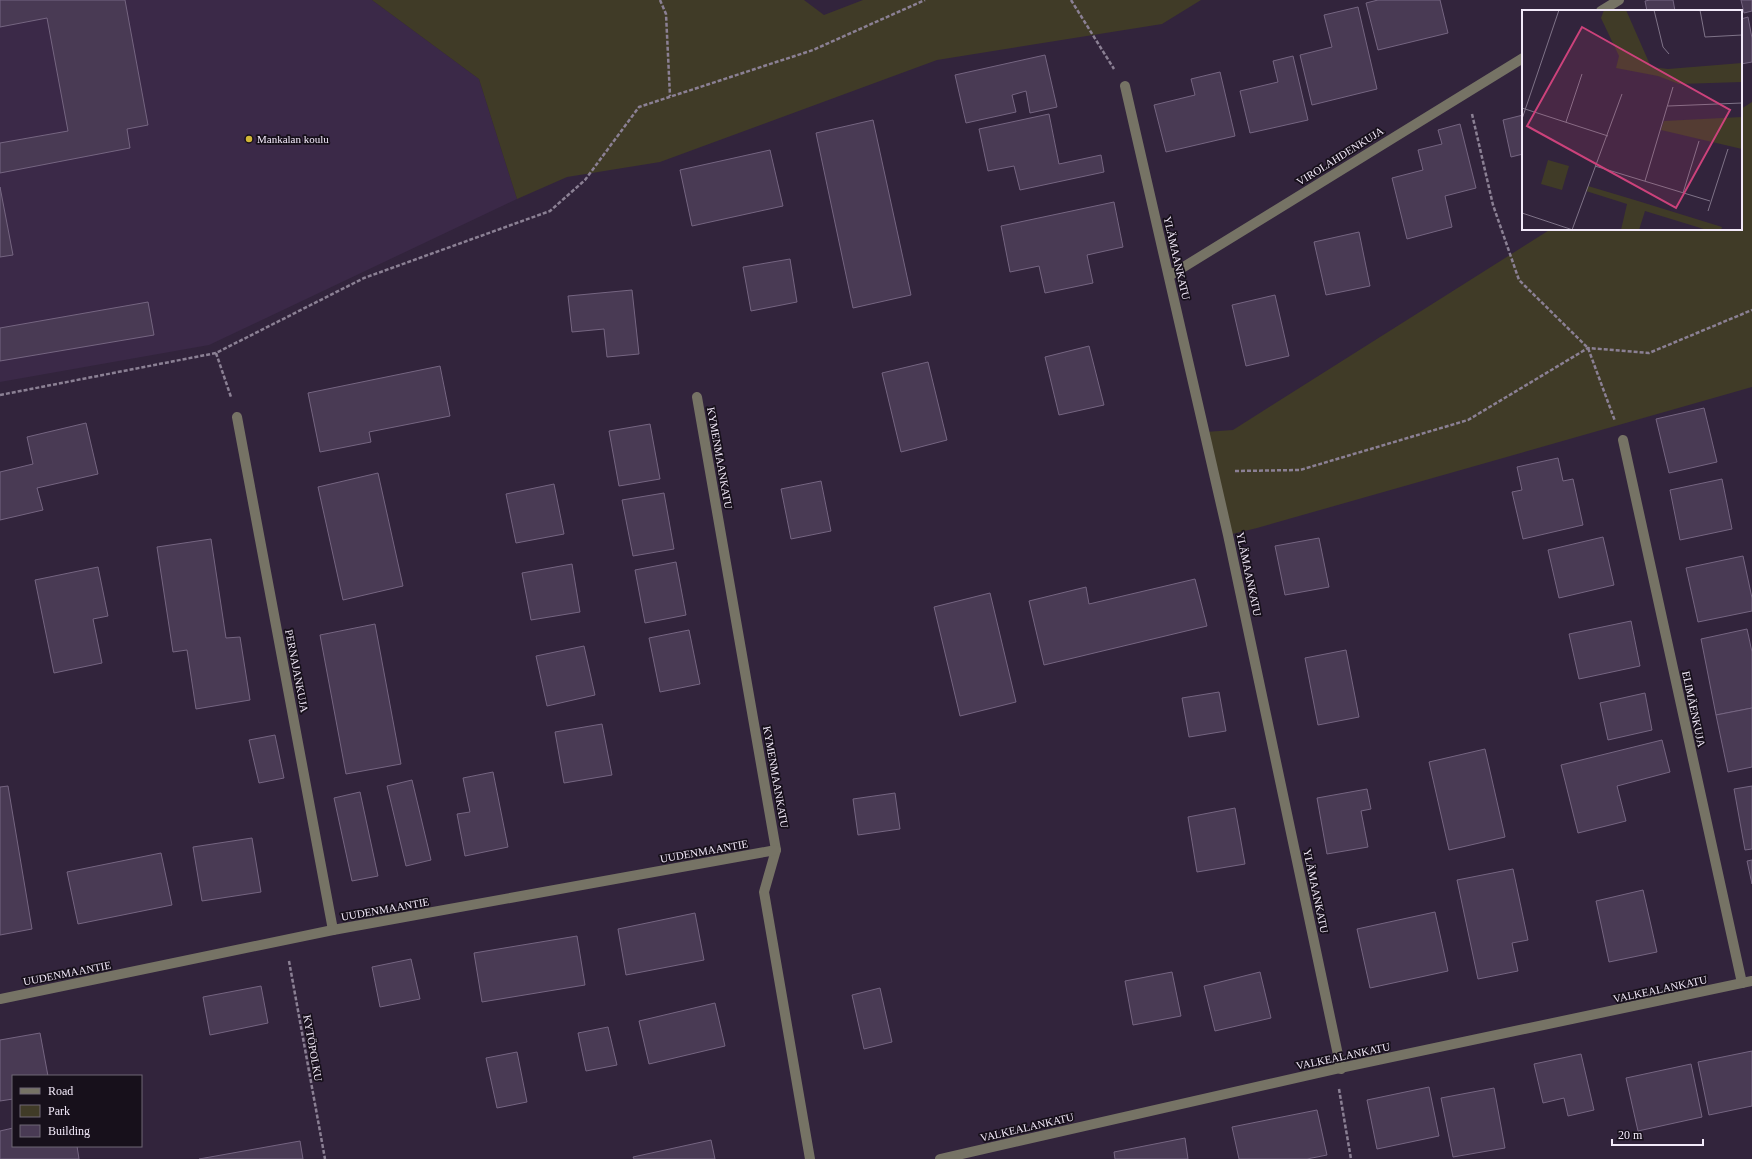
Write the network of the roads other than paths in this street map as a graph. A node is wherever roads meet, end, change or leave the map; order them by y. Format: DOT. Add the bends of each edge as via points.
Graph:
graph roads {
  1 [pos="1619,0"];
  2 [pos="1603,10"];
  3 [pos="1522,59"];
  4 [pos="1125,86"];
  5 [pos="1169,276"];
  6 [pos="698,397"];
  7 [pos="237,417"];
  8 [pos="1623,440"];
  9 [pos="776,850"];
  10 [pos="333,930"];
  11 [pos="1747,982"];
  12 [pos="0,999"];
  13 [pos="1338,1069"];
  14 [pos="810,1159"];
  15 [pos="940,1159"];
  1 -- 2 [label="street"];
  3 -- 5 [label="street, VIROLAHDENKUJA"];
  4 -- 5 [label="street, YLÄMAANKATU"];
  5 -- 13 [label="street, YLÄMAANKATU" via="1214,472"];
  6 -- 9 [label="street, KYMENMAANKATU"];
  7 -- 10 [label="street, PERNAJANKUJA"];
  8 -- 11 [label="street, ELIMÄENKUJA"];
  9 -- 10 [label="street, UUDENMAANTIE"];
  9 -- 14 [label="street, KYMENMAANKATU" via="764,892"];
  10 -- 12 [label="street, UUDENMAANTIE"];
  11 -- 13 [label="street, VALKEALANKATU"];
  13 -- 15 [label="street, VALKEALANKATU"];
}
